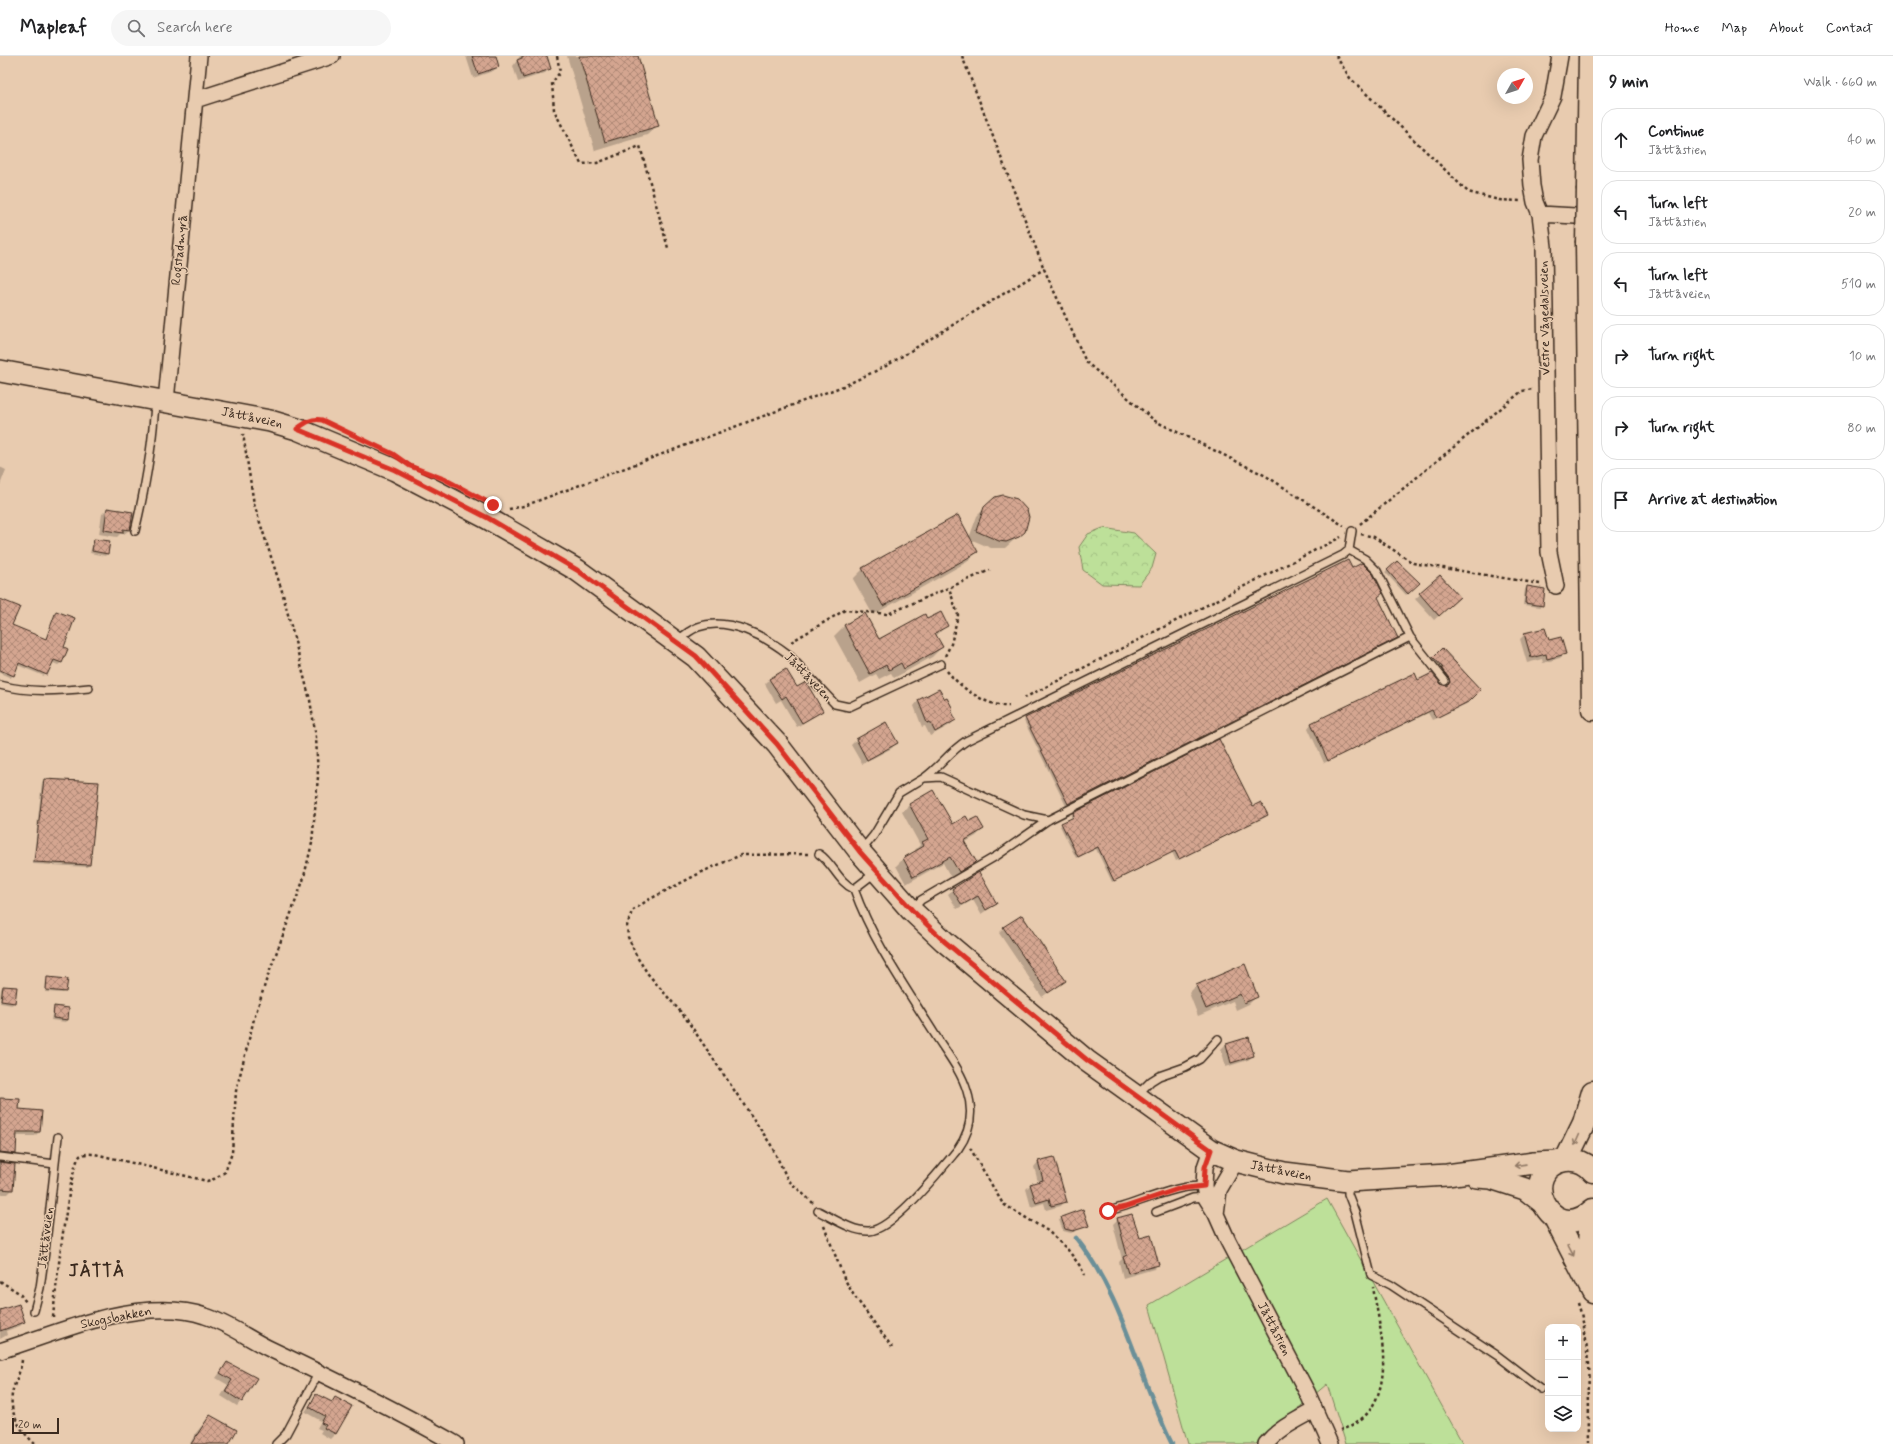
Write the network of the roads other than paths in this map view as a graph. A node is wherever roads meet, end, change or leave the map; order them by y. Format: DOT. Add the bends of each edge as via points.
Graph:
graph roads {
  1 [pos="199,56"];
  2 [pos="332,56"];
  3 [pos="1560,56"];
  4 [pos="1590,56"];
  5 [pos="196,100"];
  6 [pos="1538,208"];
  7 [pos="1593,217"];
  8 [pos="0,371"];
  9 [pos="160,400"];
  10 [pos="135,531"];
  11 [pos="1352,531"];
  12 [pos="1349,550"];
  13 [pos="1556,586"];
  14 [pos="1410,637"];
  15 [pos="676,642"];
  16 [pos="941,664"];
  17 [pos="1445,681"];
  18 [pos="0,685"];
  19 [pos="89,688"];
  20 [pos="1593,709"];
  21 [pos="924,778"];
  22 [pos="1048,820"];
  23 [pos="860,852"];
  24 [pos="818,854"];
  25 [pos="876,872"];
  26 [pos="854,889"];
  27 [pos="912,910"];
  28 [pos="1218,1039"];
  29 [pos="1593,1092"];
  30 [pos="1135,1097"];
  31 [pos="58,1137"];
  32 [pos="1211,1150"];
  33 [pos="0,1158"];
  34 [pos="1236,1161"];
  35 [pos="1563,1161"];
  36 [pos="55,1164"];
  37 [pos="1593,1171"];
  38 [pos="1446,1175"];
  39 [pos="1348,1181"];
  40 [pos="1211,1192"];
  41 [pos="1548,1209"];
  42 [pos="1593,1210"];
  43 [pos="818,1211"];
  44 [pos="1108,1211"];
  45 [pos="1156,1212"];
  46 [pos="1593,1214"];
  47 [pos="1593,1279"];
  48 [pos="1585,1297"];
  49 [pos="34,1311"];
  50 [pos="0,1351"];
  51 [pos="319,1372"];
  52 [pos="1541,1389"];
  53 [pos="1315,1410"];
  54 [pos="1328,1440"];
  55 [pos="276,1444"];
  56 [pos="456,1444"];
  57 [pos="1266,1444"];
  1 -- 5 [label="street, Rogstadmyrå"];
  2 -- 5 [label="street"];
  3 -- 6 [label="street, Vestre Vågedalsveien" via="1553,96 1534,136 1530,160"];
  4 -- 20 [label="main road, bridge" via="1587,243"];
  5 -- 9 [label="street, Rogstadmyrå"];
  6 -- 7 [label="street"];
  6 -- 13 [label="street, Vestre Vågedalsveien" via="1544,247 1549,552"];
  8 -- 9 [label="main road, Jåttåveien"];
  9 -- 10 [label="lane" via="153,426"];
  9 -- 15 [label="main road, Jåttåveien" via="270,421 297,429 395,470 488,518 577,570"];
  11 -- 12 [label="lane"];
  12 -- 14 [label="lane" via="1365,559 1377,571"];
  12 -- 21 [label="lane" via="966,741 955,748 944,762"];
  14 -- 17 [label="lane"];
  14 -- 22 [label="lane"];
  15 -- 16 [label="lane, Jåttåveien" via="700,626 724,625 740,628 780,648 835,704 849,706"];
  15 -- 23 [label="main road, Jåttåveien" via="696,656 777,744"];
  18 -- 19 [label="lane" via="52,692"];
  21 -- 22 [label="lane" via="941,777 1024,816"];
  21 -- 23 [label="lane" via="900,793 874,835"];
  22 -- 27 [label="lane" via="998,855 921,900"];
  23 -- 25 [label="main road, Jåttåveien"];
  24 -- 26 [label="lane"];
  25 -- 26 [label="lane"];
  25 -- 27 [label="main road, Jåttåveien"];
  26 -- 43 [label="lane" via="863,915 959,1073 967,1091 971,1115 965,1139 958,1149 908,1204 879,1230 868,1232 855,1229"];
  27 -- 30 [label="main road, Jåttåveien" via="944,941 1081,1056"];
  28 -- 30 [label="lane" via="1200,1058 1155,1079"];
  29 -- 35 [label="main road, one-way" via="1584,1123"];
  30 -- 32 [label="main road, Jåttåveien"];
  31 -- 36 [label="lane, Jåttåveien"];
  32 -- 34 [label="main road, Jåttåveien"];
  32 -- 40 [label="street" via="1205,1167"];
  33 -- 36 [label="lane"];
  34 -- 39 [label="main road, Jåttåveien" via="1284,1173"];
  34 -- 40 [label="street"];
  35 -- 37 [label="main road" via="1582,1162"];
  35 -- 38 [label="main road, Jåttåveien, one-way"];
  35 -- 41 [label="main road" via="1546,1171 1542,1178 1540,1186"];
  36 -- 49 [label="lane, Jåttåveien" via="40,1288"];
  38 -- 39 [label="main road, Jåttåveien"];
  38 -- 41 [label="main road, Jåttåveien" via="1491,1178 1525,1189"];
  39 -- 52 [label="lane" via="1348,1194 1371,1275 1391,1285 1491,1352"];
  40 -- 44 [label="lane" via="1178,1189"];
  40 -- 45 [label="lane"];
  40 -- 53 [label="street, Jåttåstien" via="1216,1214"];
  41 -- 42 [label="main road" via="1561,1220 1588,1216"];
  41 -- 48 [label="main road, one-way"];
  46 -- 47 [label="main road" via="1588,1249"];
  50 -- 51 [label="street, Skogsbakken" via="100,1318 152,1310 190,1311 207,1316"];
  51 -- 55 [label="lane" via="286,1434"];
  51 -- 56 [label="street, Skogsbakken"];
  53 -- 54 [label="street, Jåttåstien"];
  53 -- 57 [label="street" via="1271,1437"];
}
